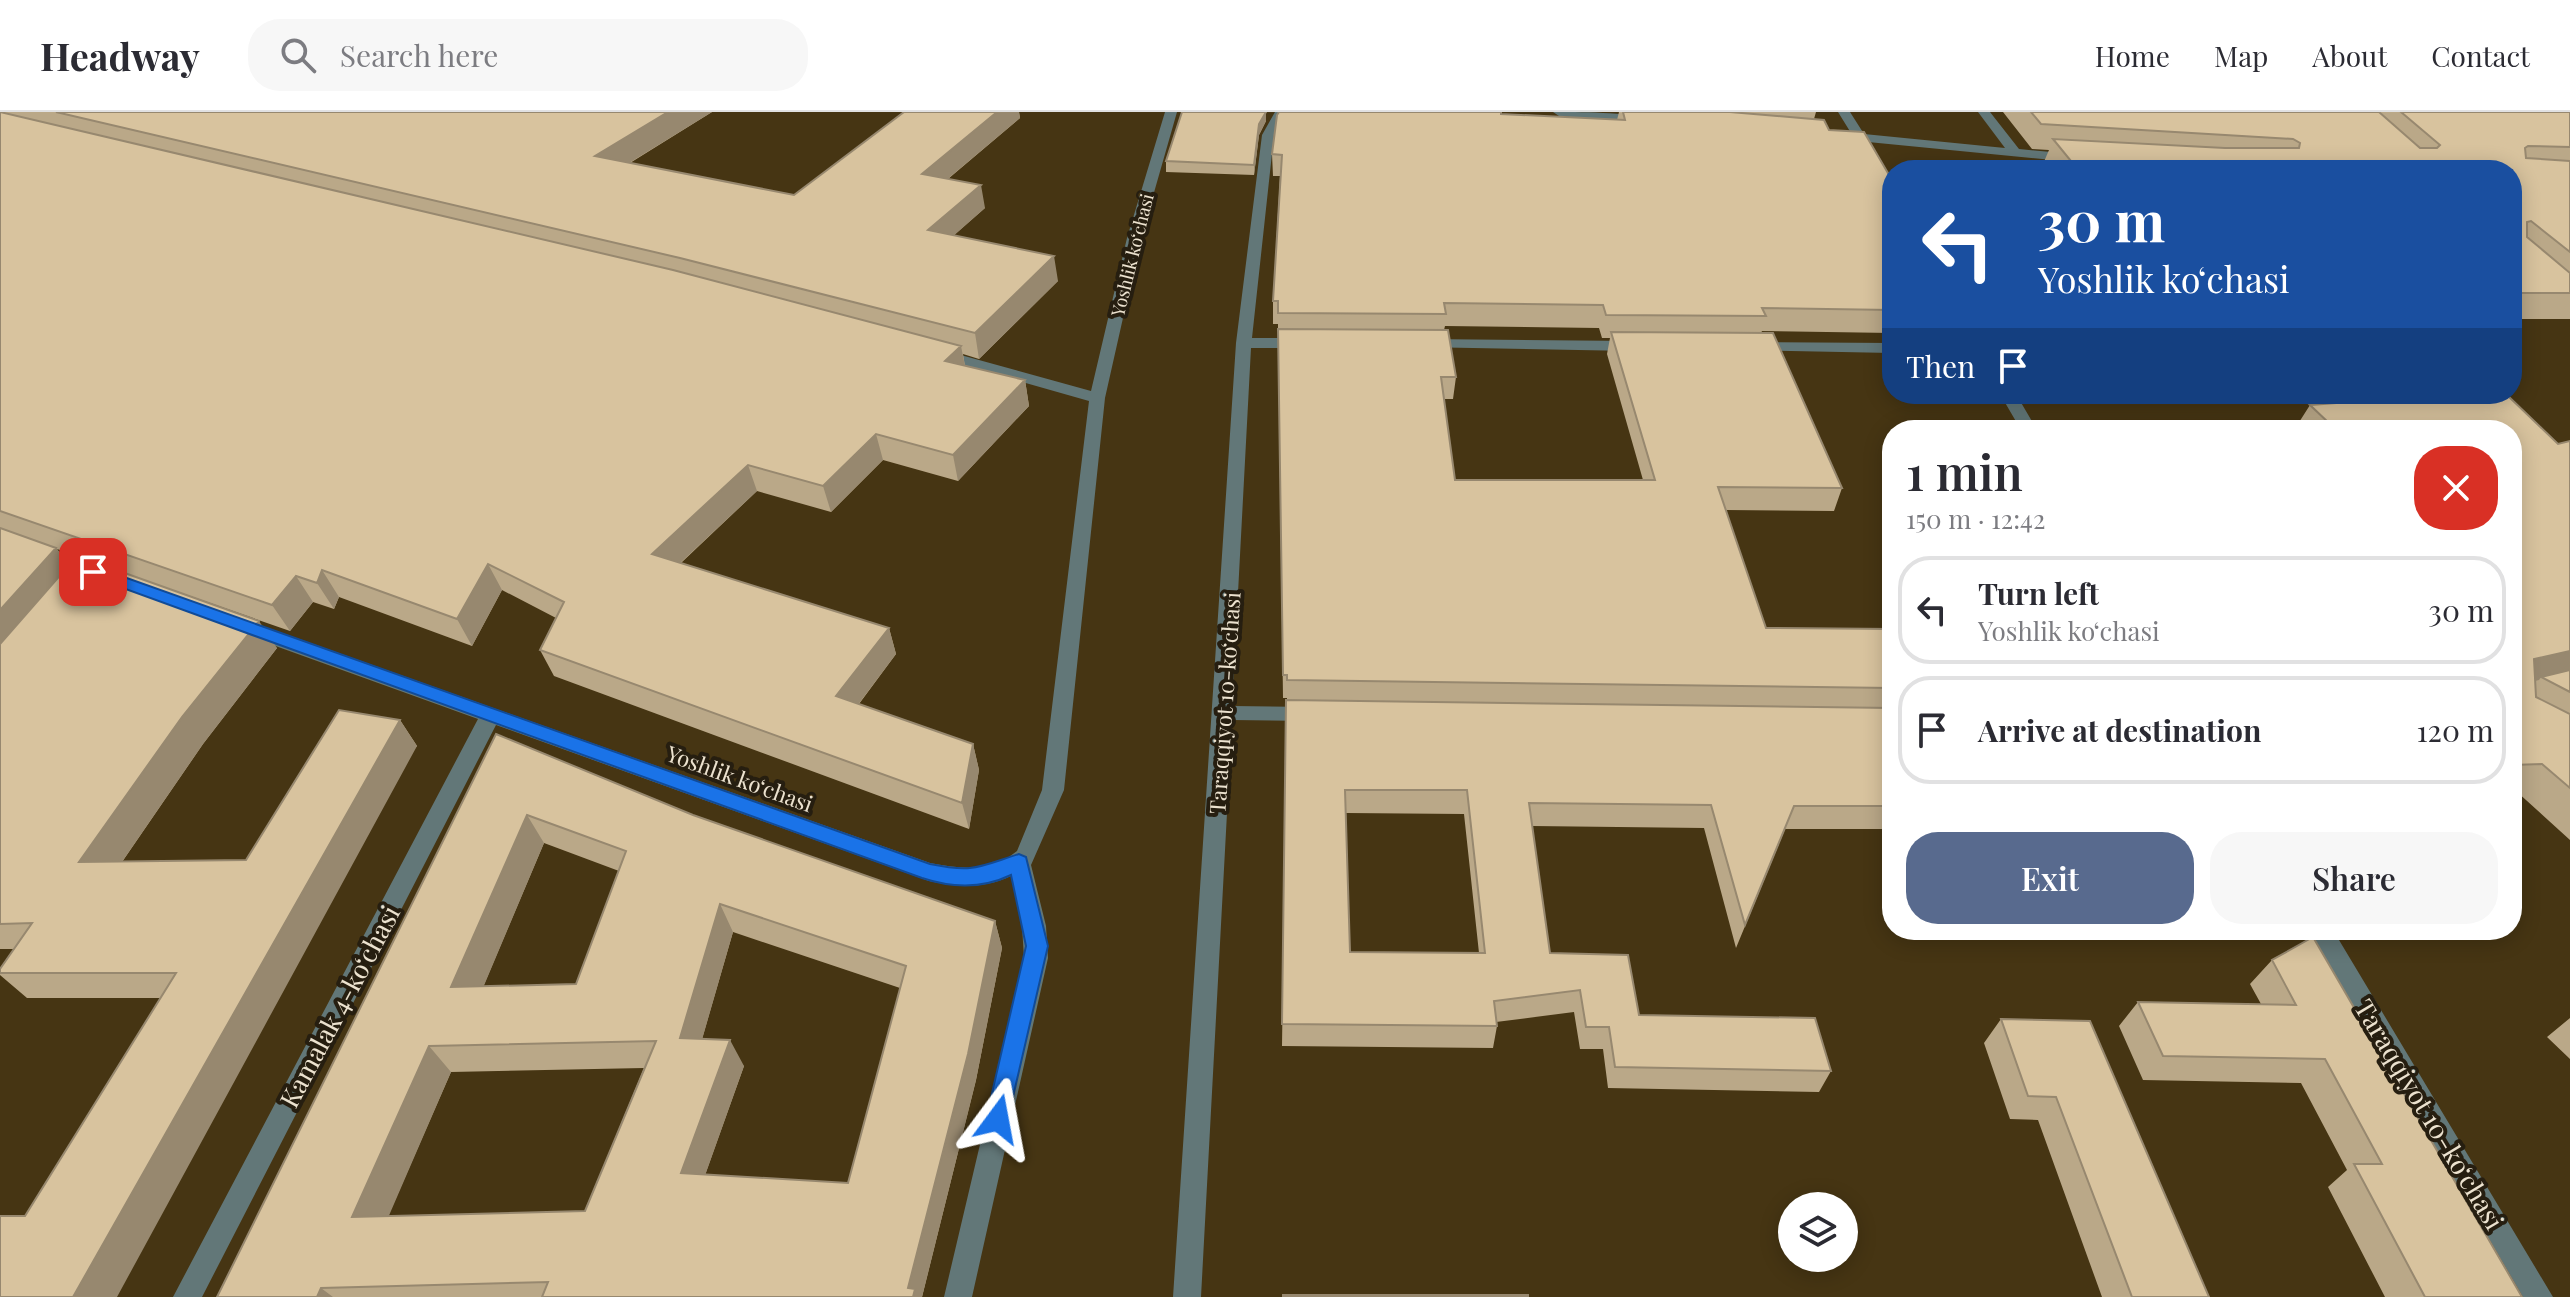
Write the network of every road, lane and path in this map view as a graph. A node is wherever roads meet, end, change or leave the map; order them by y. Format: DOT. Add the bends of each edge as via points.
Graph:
graph roads {
  1 [pos="1171,112"];
  2 [pos="1281,112"];
  3 [pos="1559,112"];
  4 [pos="1844,112"];
  5 [pos="1984,112"];
  6 [pos="1654,120"];
  7 [pos="1828,134"];
  8 [pos="1861,138"];
  9 [pos="2017,155"];
  10 [pos="2095,160"];
  11 [pos="1882,175"];
  12 [pos="1244,343"];
  13 [pos="1323,343"];
  14 [pos="1402,344"];
  15 [pos="1655,346"];
  16 [pos="1734,347"];
  17 [pos="918,348"];
  18 [pos="1882,348"];
  19 [pos="1097,398"];
  20 [pos="230,621"];
  21 [pos="1223,713"];
  22 [pos="491,714"];
  23 [pos="1335,715"];
  24 [pos="1019,862"];
  25 [pos="2327,940"];
  26 [pos="187,1297"];
  27 [pos="958,1297"];
  28 [pos="1187,1297"];
  29 [pos="2539,1297"];
  1 -- 19 [label="street, Yoshlik koʻchasi" via="1134,238"];
  2 -- 12 [label="street, Taraqqiyot 10-koʻchasi" via="1268,135"];
  3 -- 6 [label="street"];
  4 -- 8 [label="street"];
  5 -- 9 [label="street"];
  7 -- 8 [label="street"];
  8 -- 9 [label="street"];
  8 -- 11 [label="street"];
  9 -- 10 [label="street"];
  12 -- 13 [label="street"];
  12 -- 21 [label="street, Taraqqiyot 10-koʻchasi"];
  14 -- 15 [label="street"];
  16 -- 18 [label="street"];
  17 -- 19 [label="street"];
  19 -- 24 [label="street, Yoshlik koʻchasi" via="1053,790"];
  20 -- 22 [label="street, Yoshlik koʻchasi"];
  21 -- 23 [label="street"];
  21 -- 28 [label="street, Taraqqiyot 10-koʻchasi"];
  22 -- 24 [label="street, Yoshlik koʻchasi" via="947,877 979,877"];
  22 -- 26 [label="street, Kamalak 4-koʻchasi"];
  24 -- 27 [label="street" via="1036,958"];
  25 -- 29 [label="street, Taraqqiyot 10-koʻchasi"];
}
